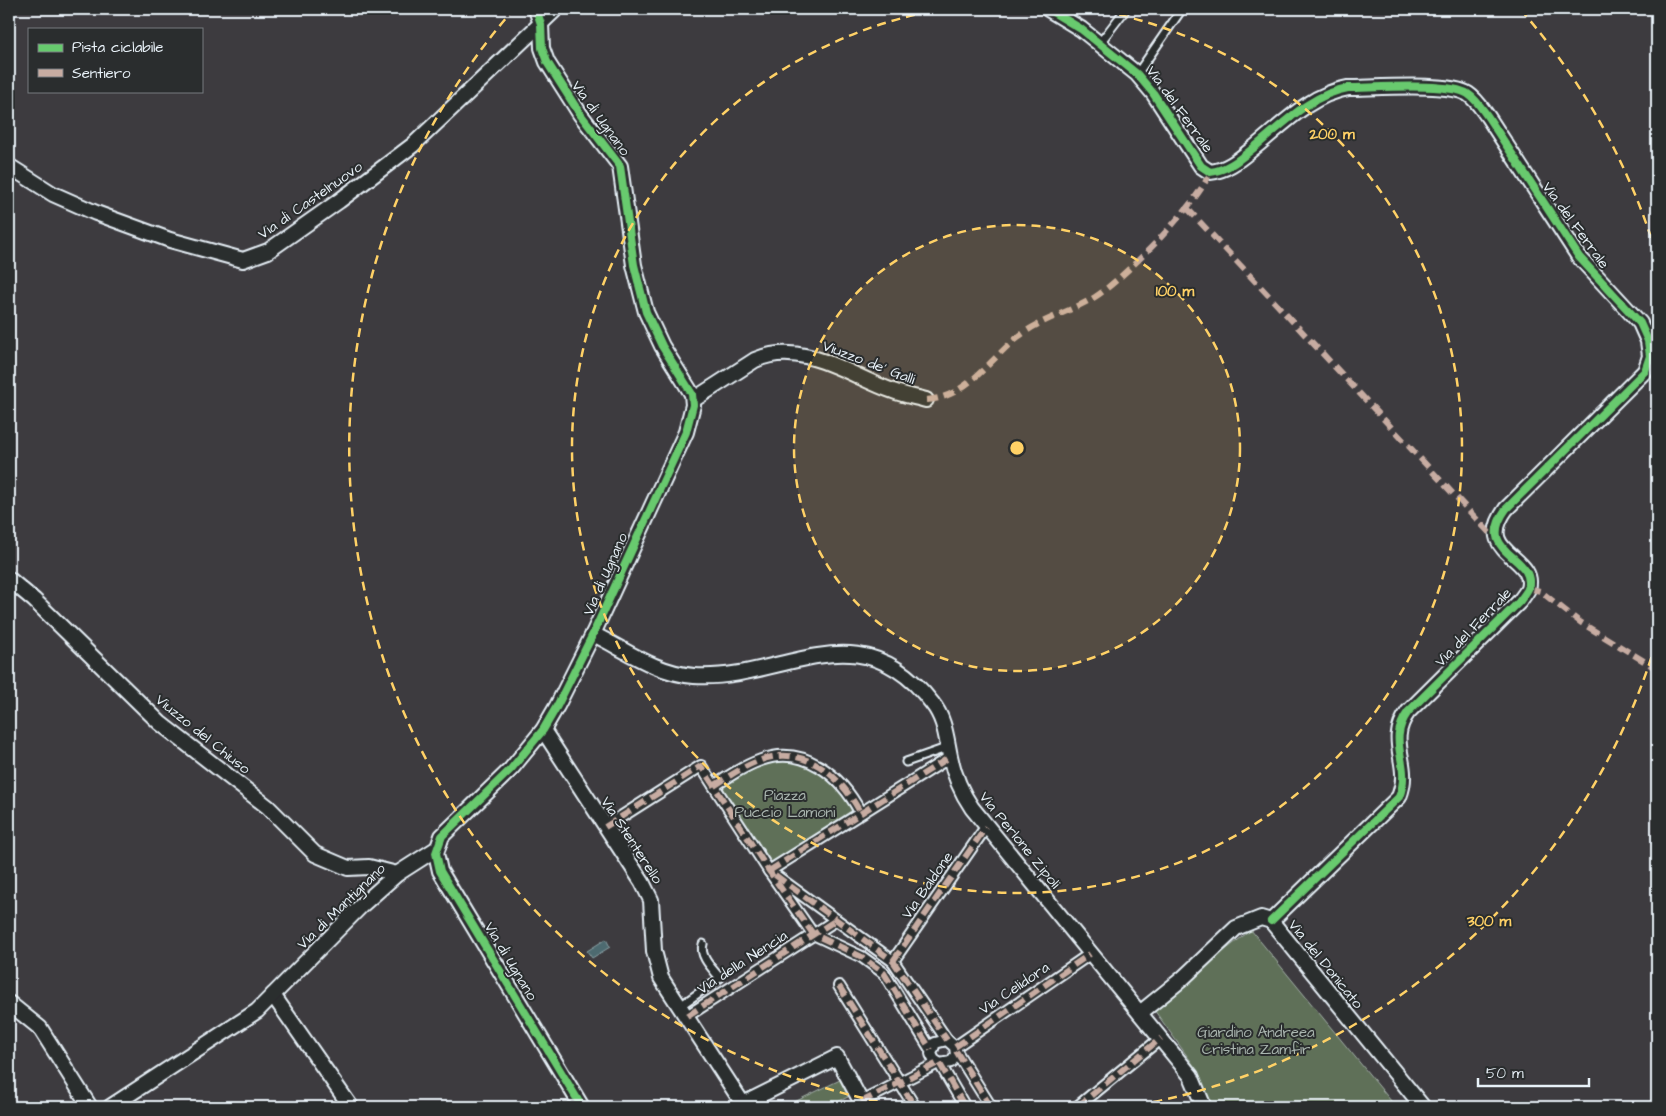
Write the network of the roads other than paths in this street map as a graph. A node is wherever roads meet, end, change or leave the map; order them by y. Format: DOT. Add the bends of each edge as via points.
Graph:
graph roads {
  1 [pos="536,9"];
  2 [pos="556,9"];
  3 [pos="1048,9"];
  4 [pos="1126,9"];
  5 [pos="1182,9"];
  6 [pos="541,24"];
  7 [pos="1099,44"];
  8 [pos="1137,74"];
  9 [pos="9,166"];
  10 [pos="693,400"];
  11 [pos="926,400"];
  12 [pos="9,579"];
  13 [pos="593,634"];
  14 [pos="543,730"];
  15 [pos="950,752"];
  16 [pos="906,762"];
  17 [pos="714,786"];
  18 [pos="860,812"];
  19 [pos="605,827"];
  20 [pos="986,827"];
  21 [pos="436,849"];
  22 [pos="769,871"];
  23 [pos="398,874"];
  24 [pos="836,920"];
  25 [pos="1271,921"];
  26 [pos="813,934"];
  27 [pos="703,944"];
  28 [pos="1090,954"];
  29 [pos="893,961"];
  30 [pos="839,986"];
  31 [pos="274,995"];
  32 [pos="9,1003"];
  33 [pos="684,1011"];
  34 [pos="1140,1013"];
  35 [pos="1161,1038"];
  36 [pos="953,1046"];
  37 [pos="931,1050"];
  38 [pos="939,1063"];
  39 [pos="900,1082"];
  40 [pos="863,1105"];
  41 [pos="744,1106"];
  42 [pos="90,1107"];
  43 [pos="110,1107"];
  44 [pos="351,1107"];
  45 [pos="582,1107"];
  46 [pos="915,1107"];
  47 [pos="965,1107"];
  48 [pos="991,1107"];
  49 [pos="1077,1107"];
  50 [pos="1204,1107"];
  51 [pos="1423,1107"];
  1 -- 6 [label="street, Via di Ugnano"];
  2 -- 6 [label="street, Via di Castelnuovo"];
  3 -- 7 [label="street, Via del Ferrale"];
  4 -- 7 [label="lane"];
  5 -- 8 [label="lane"];
  6 -- 9 [label="street, Via di Castelnuovo" via="413,145 276,245 243,260 170,240 96,213 53,194"];
  6 -- 10 [label="street, Via di Ugnano" via="540,39 547,62 620,166 634,265 646,312"];
  7 -- 8 [label="street, Via del Ferrale"];
  8 -- 25 [label="street, Via del Ferrale" via="1201,166 1210,172 1221,171 1238,161 1287,120 1333,90 1446,88 1466,92 1488,117 1579,257 1640,323 1648,341 1650,356 1645,371 1506,509 1497,522 1495,533 1501,545 1522,566 1528,588 1519,602 1408,712 1400,724 1397,741 1404,762 1404,784 1399,797"];
  10 -- 11 [label="street, Viuzzo de' Galli" via="765,355 786,354 833,364 893,392"];
  10 -- 13 [label="street, Via di Ugnano" via="686,432"];
  12 -- 23 [label="street, Viuzzo del Chiuso" via="160,723 268,807 315,854 348,868 369,867"];
  13 -- 14 [label="street, Via di Ugnano"];
  13 -- 15 [label="street, Via Perlone Zipoli" via="660,669 694,676 827,654 863,656 904,674 921,690 941,717"];
  14 -- 19 [label="street, Via Stenterello"];
  14 -- 21 [label="street, Via di Ugnano" via="510,769 444,833"];
  15 -- 16 [label="lane"];
  15 -- 18 [label="street"];
  15 -- 20 [label="street, Via Perlone Zipoli" via="963,794"];
  17 -- 18 [label="street" via="763,759 784,755 811,760 832,775 849,792"];
  17 -- 19 [label="street" via="701,766"];
  17 -- 22 [label="street"];
  18 -- 22 [label="street"];
  19 -- 33 [label="street, Via Stenterello" via="651,900 656,966"];
  20 -- 28 [label="street, Via Perlone Zipoli"];
  20 -- 29 [label="street, Via Baldone"];
  21 -- 23 [label="street, Via di Mantignano"];
  21 -- 45 [label="street, Via di Ugnano" via="440,871"];
  22 -- 24 [label="street"];
  22 -- 26 [label="street"];
  23 -- 31 [label="street, Via di Mantignano"];
  24 -- 26 [label="street, Via della Nencia"];
  24 -- 29 [label="street"];
  25 -- 34 [label="street, Via del Donicato" via="1261,918 1236,928"];
  25 -- 51 [label="street, Via del Donicato"];
  26 -- 33 [label="street, Via della Nencia"];
  26 -- 37 [label="street" via="862,957 884,973"];
  27 -- 33 [label="lane" via="704,957 720,978"];
  28 -- 34 [label="street, Via Perlone Zipoli"];
  28 -- 36 [label="street, Via Celidora"];
  29 -- 36 [label="street"];
  30 -- 39 [label="street"];
  31 -- 43 [label="street, Via di Mantignano" via="257,1011"];
  31 -- 44 [label="street"];
  32 -- 42 [label="street" via="40,1028"];
  33 -- 41 [label="street, Via Stenterello"];
  34 -- 35 [label="street, Via Perlone Zipoli"];
  35 -- 49 [label="street"];
  35 -- 50 [label="street, Via Perlone Zipoli" via="1195,1081"];
  36 -- 37 [label="street" via="938,1040"];
  36 -- 38 [label="street" via="951,1062"];
  36 -- 48 [label="street"];
  37 -- 38 [label="street"];
  38 -- 39 [label="street, Via Stenterello"];
  38 -- 47 [label="street"];
  39 -- 40 [label="street, Via Stenterello"];
  39 -- 46 [label="street"];
  40 -- 41 [label="street, Via Stenterello" via="838,1057"];
}
